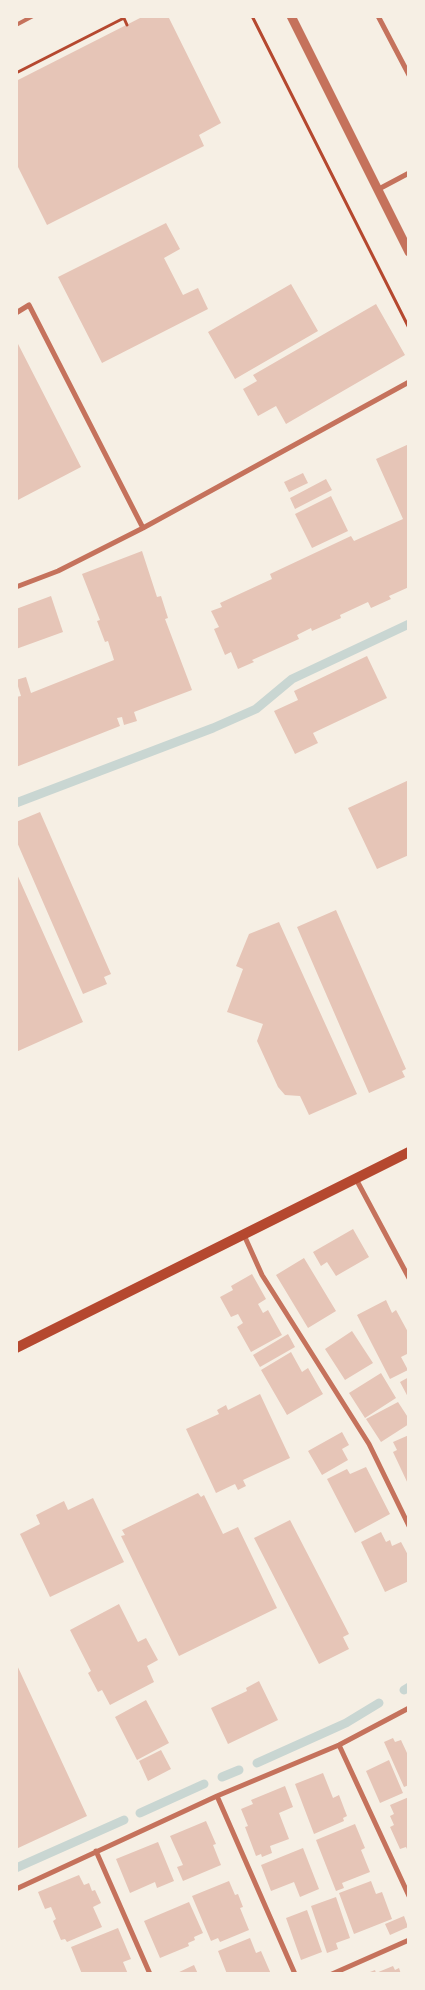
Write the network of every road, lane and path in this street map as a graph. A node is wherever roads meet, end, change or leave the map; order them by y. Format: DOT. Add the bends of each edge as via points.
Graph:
graph roads {
  1 [pos="33,16"];
  2 [pos="252,16"];
  3 [pos="291,16"];
  4 [pos="378,16"];
  5 [pos="123,17"];
  6 [pos="16,24"];
  7 [pos="127,25"];
  8 [pos="409,60"];
  9 [pos="403,63"];
  10 [pos="16,72"];
  11 [pos="409,75"];
  12 [pos="409,173"];
  13 [pos="377,190"];
  14 [pos="409,252"];
  15 [pos="16,313"];
  16 [pos="409,328"];
  17 [pos="409,382"];
  18 [pos="143,528"];
  19 [pos="16,587"];
  20 [pos="409,1152"];
  21 [pos="356,1179"];
  22 [pos="244,1234"];
  23 [pos="409,1278"];
  24 [pos="16,1348"];
  25 [pos="409,1526"];
  26 [pos="409,1708"];
  27 [pos="339,1745"];
  28 [pos="217,1796"];
  29 [pos="96,1851"];
  30 [pos="16,1889"];
  31 [pos="409,1896"];
  32 [pos="408,1940"];
  33 [pos="150,1974"];
  34 [pos="295,1974"];
  35 [pos="332,1974"];
  1 -- 6 [label="lane"];
  2 -- 16 [label="path"];
  3 -- 13 [label="street"];
  4 -- 9 [label="street"];
  5 -- 7 [label="path"];
  5 -- 10 [label="path"];
  8 -- 9 [label="street"];
  9 -- 11 [label="street"];
  12 -- 13 [label="street"];
  13 -- 14 [label="street"];
  15 -- 18 [label="street" via="29,305"];
  17 -- 18 [label="street"];
  18 -- 19 [label="street" via="58,571"];
  20 -- 21 [label="main road"];
  21 -- 22 [label="main road"];
  21 -- 23 [label="street"];
  22 -- 24 [label="main road"];
  22 -- 25 [label="street" via="262,1275 369,1444"];
  26 -- 27 [label="street"];
  27 -- 28 [label="street"];
  27 -- 31 [label="street"];
  28 -- 29 [label="street"];
  28 -- 34 [label="street"];
  29 -- 30 [label="street"];
  29 -- 33 [label="street"];
  32 -- 35 [label="street"];
}
